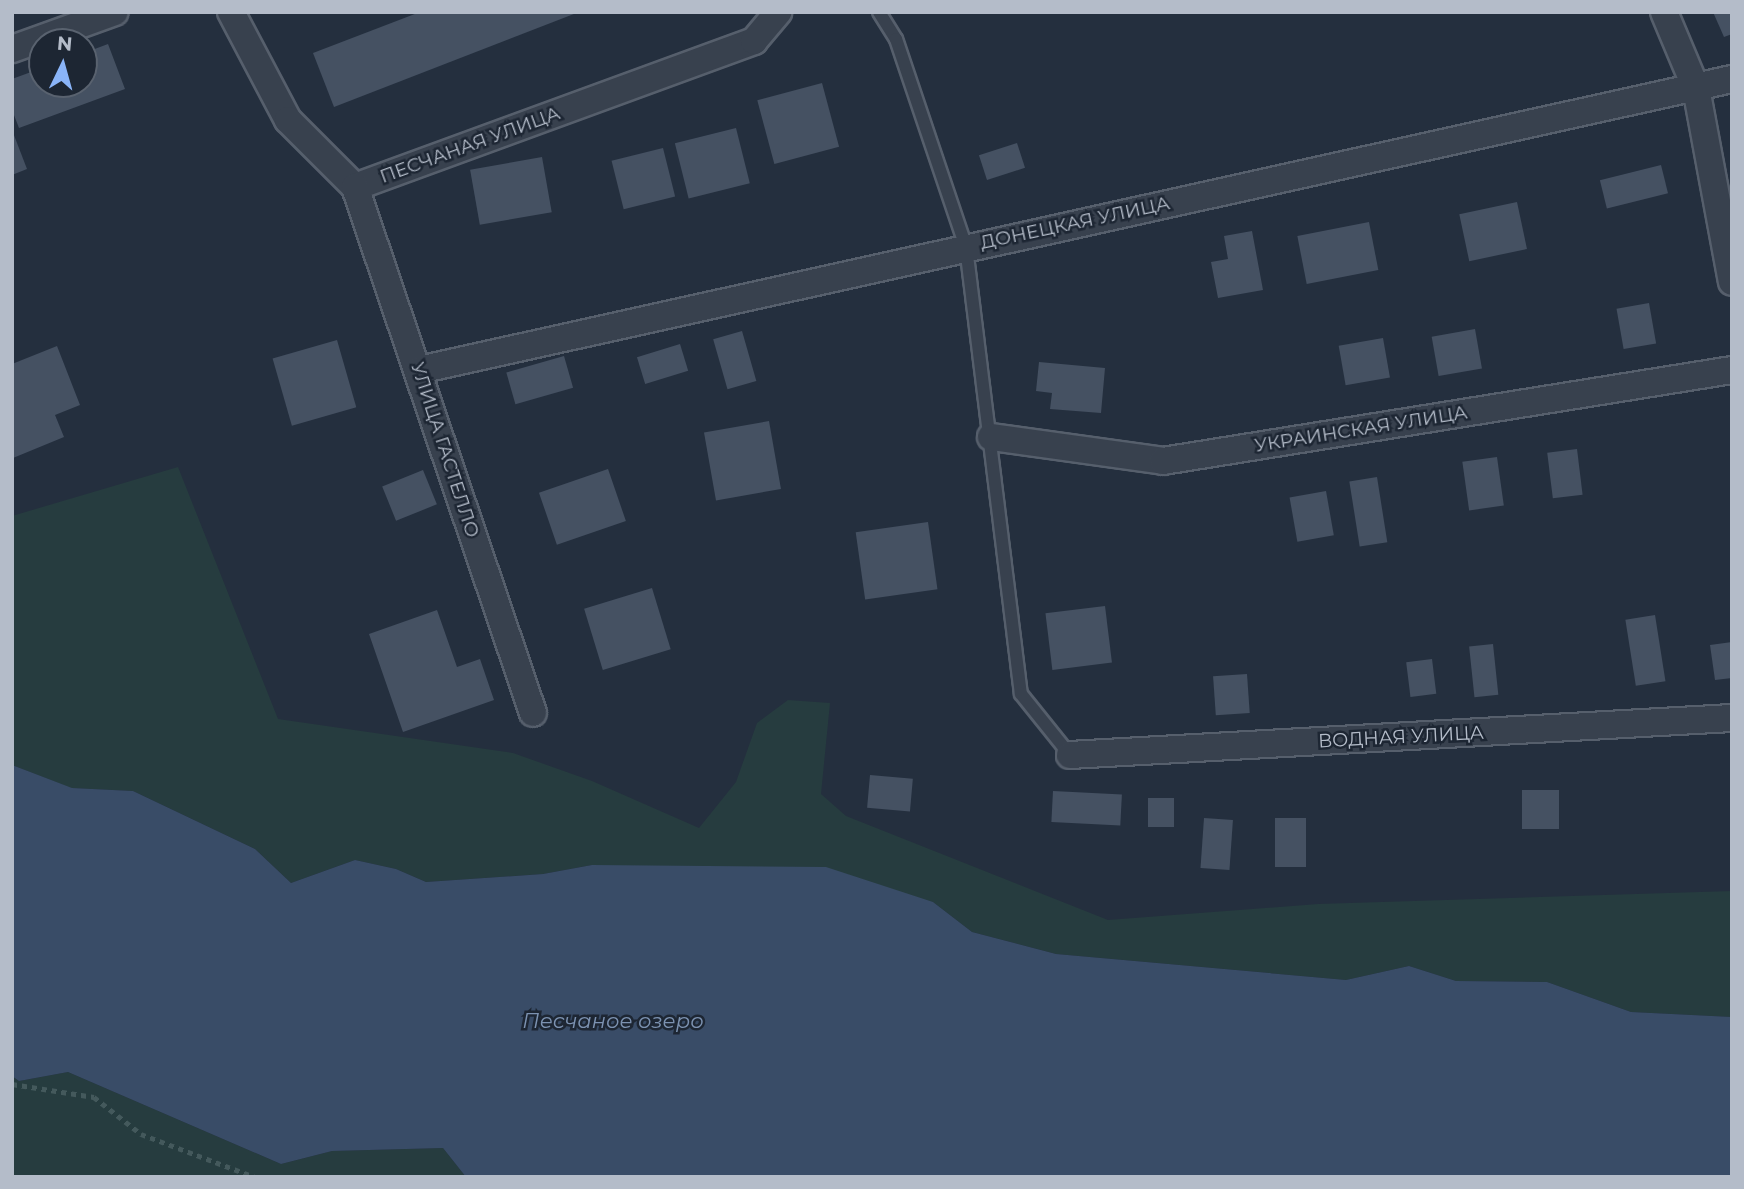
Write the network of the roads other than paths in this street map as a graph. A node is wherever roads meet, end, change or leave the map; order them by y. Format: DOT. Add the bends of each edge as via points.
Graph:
graph roads {
  1 [pos="115,12"];
  2 [pos="231,12"];
  3 [pos="778,12"];
  4 [pos="879,12"];
  5 [pos="1664,12"];
  6 [pos="12,48"];
  7 [pos="1732,79"];
  8 [pos="1696,88"];
  9 [pos="355,187"];
  10 [pos="966,247"];
  11 [pos="1732,282"];
  12 [pos="419,370"];
  13 [pos="1732,370"];
  14 [pos="990,438"];
  15 [pos="533,713"];
  16 [pos="1732,719"];
  17 [pos="1070,755"];
  1 -- 6 [label="street"];
  2 -- 9 [label="street, ПЕСЧАНАЯ УЛИЦА" via="288,120"];
  3 -- 9 [label="street, ПЕСЧАНАЯ УЛИЦА" via="754,41"];
  4 -- 10 [label="lane" via="896,39"];
  5 -- 8 [label="street"];
  7 -- 8 [label="street, ДОНЕЦКАЯ УЛИЦА"];
  8 -- 10 [label="street, ДОНЕЦКАЯ УЛИЦА"];
  8 -- 11 [label="street"];
  9 -- 12 [label="street, УЛИЦА ГАСТЕЛЛО"];
  10 -- 12 [label="street, ДОНЕЦКАЯ УЛИЦА"];
  10 -- 14 [label="lane"];
  12 -- 15 [label="street, УЛИЦА ГАСТЕЛЛО"];
  13 -- 14 [label="street, УКРАИНСКАЯ УЛИЦА" via="1163,461"];
  14 -- 17 [label="lane" via="1021,694"];
  16 -- 17 [label="street, ВОДНАЯ УЛИЦА"];
}
